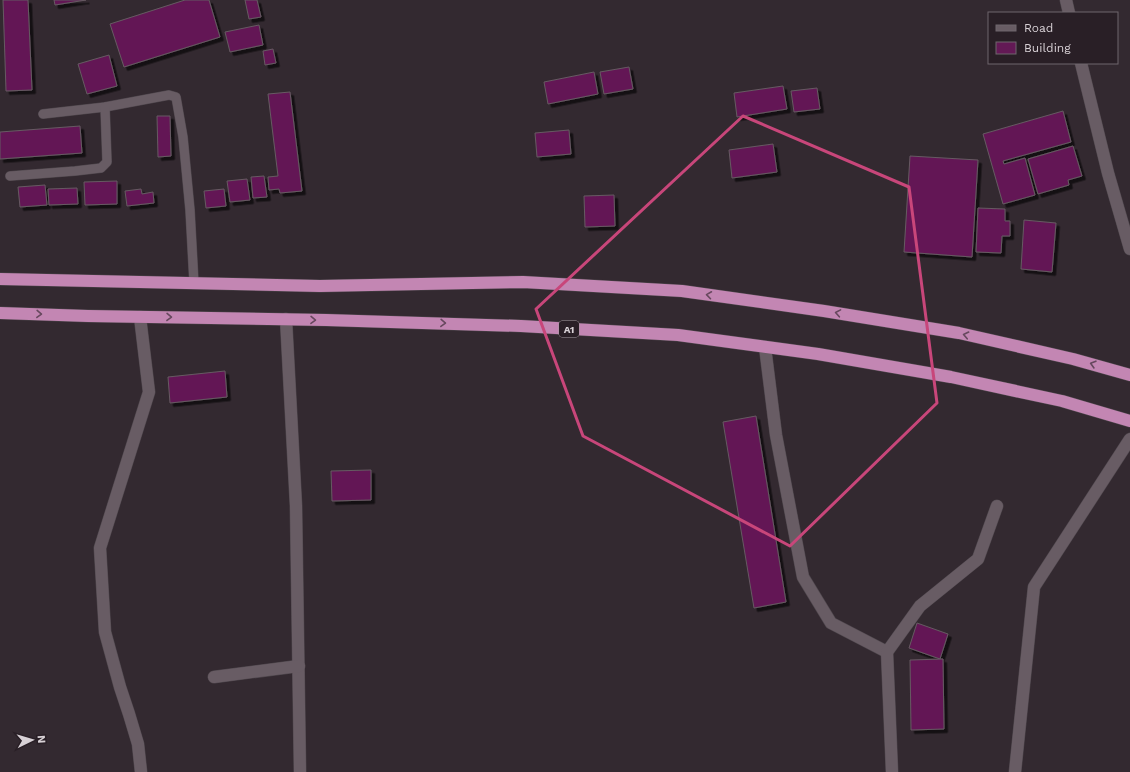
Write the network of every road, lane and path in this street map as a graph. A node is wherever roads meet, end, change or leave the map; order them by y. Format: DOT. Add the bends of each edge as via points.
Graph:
graph roads {
  1 [pos="1066,0"];
  2 [pos="1069,12"];
  3 [pos="1081,64"];
  4 [pos="106,108"];
  5 [pos="43,114"];
  6 [pos="10,176"];
  7 [pos="1130,250"];
  8 [pos="0,279"];
  9 [pos="194,283"];
  10 [pos="0,313"];
  11 [pos="140,317"];
  12 [pos="286,319"];
  13 [pos="765,347"];
  14 [pos="1130,375"];
  15 [pos="1130,421"];
  16 [pos="1130,439"];
  17 [pos="997,506"];
  18 [pos="887,652"];
  19 [pos="298,666"];
  20 [pos="214,677"];
  21 [pos="141,772"];
  22 [pos="300,772"];
  23 [pos="892,772"];
  24 [pos="1015,772"];
  1 -- 2 [label="street"];
  3 -- 7 [label="street"];
  4 -- 5 [label="lane"];
  4 -- 6 [label="lane" via="107,162 102,168"];
  4 -- 9 [label="lane" via="169,95 176,97 183,137"];
  8 -- 9 [label="highway"];
  14 -- 9 [label="highway, one-way" via="1073,359 959,334 824,311 682,291 523,282 320,286"];
  10 -- 11 [label="highway, A1, one-way"];
  11 -- 12 [label="highway, A1, one-way"];
  11 -- 21 [label="street" via="149,392 100,548 105,632 138,744"];
  12 -- 13 [label="highway, A1, one-way" via="584,329 678,335"];
  12 -- 19 [label="street" via="296,506"];
  13 -- 15 [label="highway, A1" via="951,376 1062,401"];
  13 -- 18 [label="street" via="776,435 803,578 831,623"];
  16 -- 24 [label="street" via="1034,587"];
  17 -- 18 [label="street" via="978,559 920,606"];
  18 -- 23 [label="street"];
  19 -- 20 [label="street"];
  19 -- 22 [label="street"];
}
